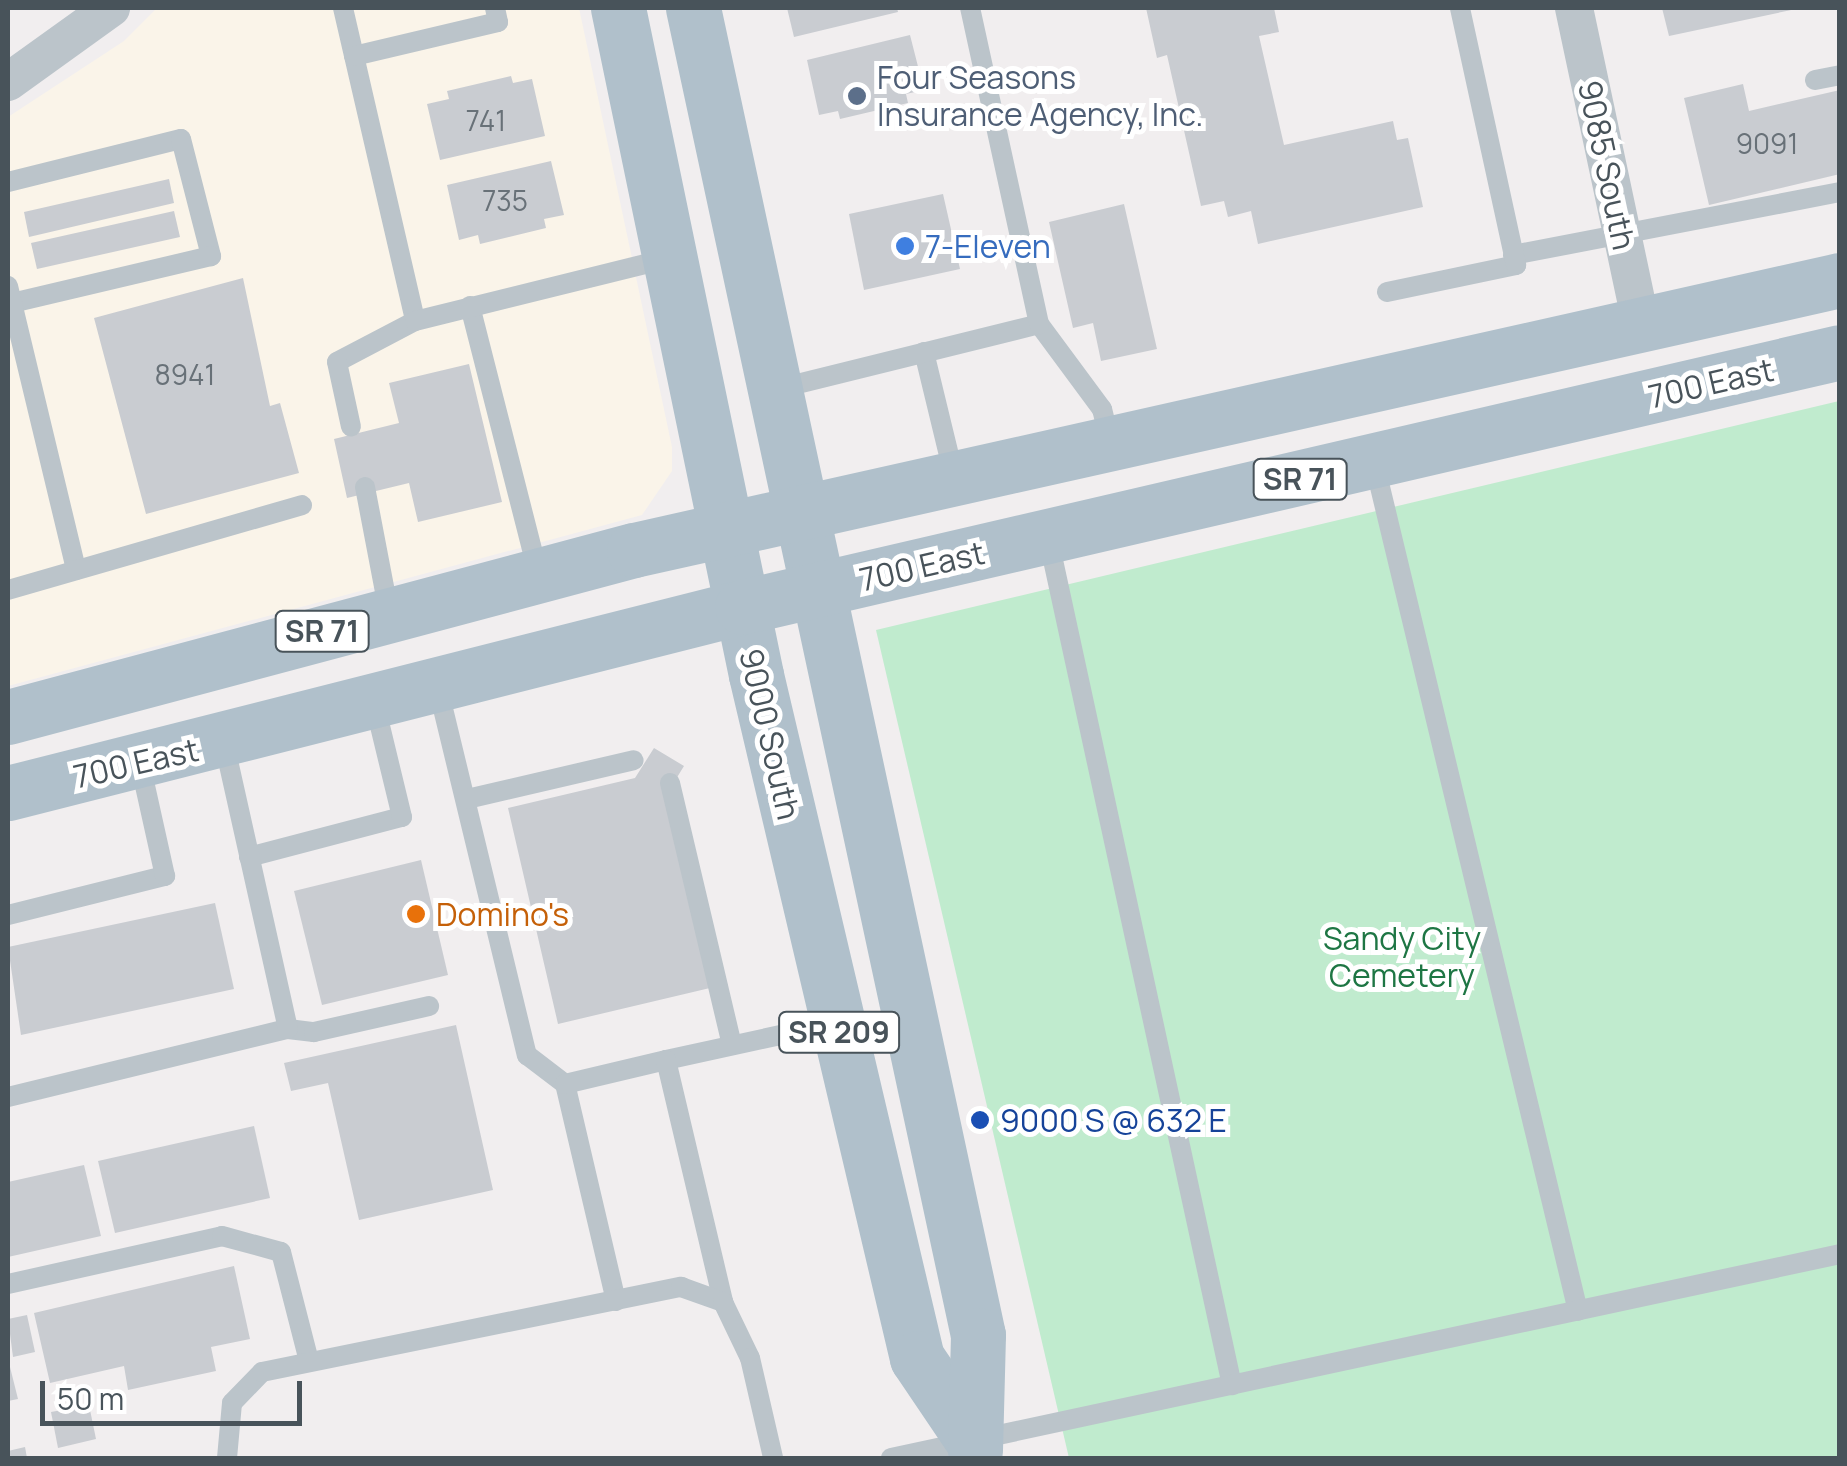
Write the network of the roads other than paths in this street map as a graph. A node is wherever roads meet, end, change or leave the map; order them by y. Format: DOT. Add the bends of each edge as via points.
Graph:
graph roads {
  1 [pos="112,8"];
  2 [pos="343,8"];
  3 [pos="495,8"];
  4 [pos="618,8"];
  5 [pos="693,8"];
  6 [pos="970,8"];
  7 [pos="1460,8"];
  8 [pos="1574,8"];
  9 [pos="354,56"];
  10 [pos="1840,75"];
  11 [pos="1815,80"];
  12 [pos="8,82"];
  13 [pos="8,182"];
  14 [pos="1839,193"];
  15 [pos="1622,233"];
  16 [pos="1513,255"];
  17 [pos="668,259"];
  18 [pos="1840,280"];
  19 [pos="1387,292"];
  20 [pos="9,297"];
  21 [pos="470,306"];
  22 [pos="416,320"];
  23 [pos="1641,323"];
  24 [pos="1039,324"];
  25 [pos="924,352"];
  26 [pos="1840,352"];
  27 [pos="774,389"];
  28 [pos="351,427"];
  29 [pos="1111,442"];
  30 [pos="1374,462"];
  31 [pos="955,479"];
  32 [pos="365,488"];
  33 [pos="302,505"];
  34 [pos="802,514"];
  35 [pos="726,530"];
  36 [pos="1048,537"];
  37 [pos="76,570"];
  38 [pos="539,575"];
  39 [pos="8,590"];
  40 [pos="818,590"];
  41 [pos="742,607"];
  42 [pos="389,614"];
  43 [pos="438,688"];
  44 [pos="375,705"];
  45 [pos="8,717"];
  46 [pos="224,743"];
  47 [pos="634,760"];
  48 [pos="140,763"];
  49 [pos="670,783"];
  50 [pos="8,793"];
  51 [pos="466,799"];
  52 [pos="249,857"];
  53 [pos="8,915"];
  54 [pos="429,1006"];
  55 [pos="837,1022"];
  56 [pos="288,1029"];
  57 [pos="732,1045"];
  58 [pos="666,1060"];
  59 [pos="564,1084"];
  60 [pos="8,1096"];
  61 [pos="1840,1254"];
  62 [pos="8,1284"];
  63 [pos="616,1301"];
  64 [pos="723,1302"];
  65 [pos="1578,1310"];
  66 [pos="308,1361"];
  67 [pos="1232,1385"];
  68 [pos="975,1450"];
  69 [pos="228,1458"];
  70 [pos="774,1458"];
  71 [pos="891,1458"];
  1 -- 12 [label="street"];
  2 -- 9 [label="lane"];
  3 -- 9 [label="lane" via="498,22"];
  4 -- 17 [label="main road, 9000 South / SR 209"];
  5 -- 27 [label="main road, SR 209"];
  6 -- 24 [label="lane"];
  7 -- 16 [label="lane"];
  8 -- 15 [label="street, 9085 South"];
  9 -- 22 [label="lane"];
  10 -- 11 [label="lane"];
  13 -- 20 [label="lane" via="181,140 211,256"];
  14 -- 15 [label="lane"];
  15 -- 16 [label="lane"];
  15 -- 23 [label="street, 9085 South"];
  16 -- 19 [label="lane" via="1516,265"];
  17 -- 21 [label="lane"];
  17 -- 35 [label="main road, 9000 South / SR 209"];
  18 -- 23 [label="main road, SR 71"];
  20 -- 37 [label="lane"];
  21 -- 22 [label="lane"];
  21 -- 38 [label="lane"];
  22 -- 28 [label="lane" via="337,362"];
  23 -- 29 [label="main road, SR 71"];
  24 -- 25 [label="lane"];
  24 -- 29 [label="lane" via="1102,409"];
  25 -- 27 [label="lane"];
  25 -- 31 [label="lane"];
  26 -- 30 [label="main road, 700 East / SR 71"];
  27 -- 34 [label="main road, SR 209"];
  29 -- 31 [label="main road, SR 71"];
  30 -- 36 [label="main road, 700 East / SR 71"];
  30 -- 65 [label="lane"];
  31 -- 34 [label="main road, SR 71"];
  32 -- 42 [label="lane"];
  33 -- 37 [label="lane"];
  34 -- 35 [label="main road, SR 71"];
  34 -- 40 [label="main road, SR 209"];
  35 -- 38 [label="main road, SR 71"];
  35 -- 41 [label="main road, 9000 South / SR 209"];
  36 -- 40 [label="main road, 700 East / SR 71"];
  36 -- 67 [label="lane"];
  37 -- 39 [label="lane"];
  38 -- 42 [label="main road, SR 71"];
  40 -- 41 [label="main road, 700 East / SR 71"];
  40 -- 68 [label="main road, SR 209" via="978,1336"];
  41 -- 43 [label="main road, 700 East / SR 71"];
  41 -- 55 [label="main road, 9000 South / SR 209"];
  42 -- 45 [label="main road, SR 71"];
  43 -- 44 [label="main road, 700 East / SR 71"];
  43 -- 51 [label="lane"];
  44 -- 46 [label="main road, 700 East / SR 71"];
  44 -- 52 [label="lane" via="402,817"];
  46 -- 48 [label="main road, 700 East / SR 71"];
  46 -- 52 [label="lane"];
  47 -- 51 [label="lane"];
  48 -- 50 [label="main road, 700 East / SR 71"];
  48 -- 53 [label="lane" via="166,876"];
  49 -- 57 [label="lane"];
  51 -- 59 [label="lane" via="527,1056"];
  52 -- 56 [label="lane"];
  54 -- 56 [label="lane" via="314,1032"];
  55 -- 57 [label="lane"];
  55 -- 68 [label="main road, 9000 South / SR 209" via="917,1358"];
  56 -- 60 [label="lane"];
  57 -- 58 [label="lane"];
  58 -- 59 [label="lane"];
  58 -- 64 [label="lane"];
  59 -- 63 [label="lane"];
  61 -- 65 [label="lane"];
  62 -- 66 [label="lane" via="222,1236 281,1252"];
  63 -- 64 [label="lane" via="681,1287"];
  63 -- 66 [label="lane" via="434,1342"];
  64 -- 70 [label="lane" via="750,1358"];
  65 -- 67 [label="lane"];
  66 -- 69 [label="lane" via="262,1372 232,1402 224,1442"];
  67 -- 68 [label="lane"];
  68 -- 71 [label="lane"];
}
